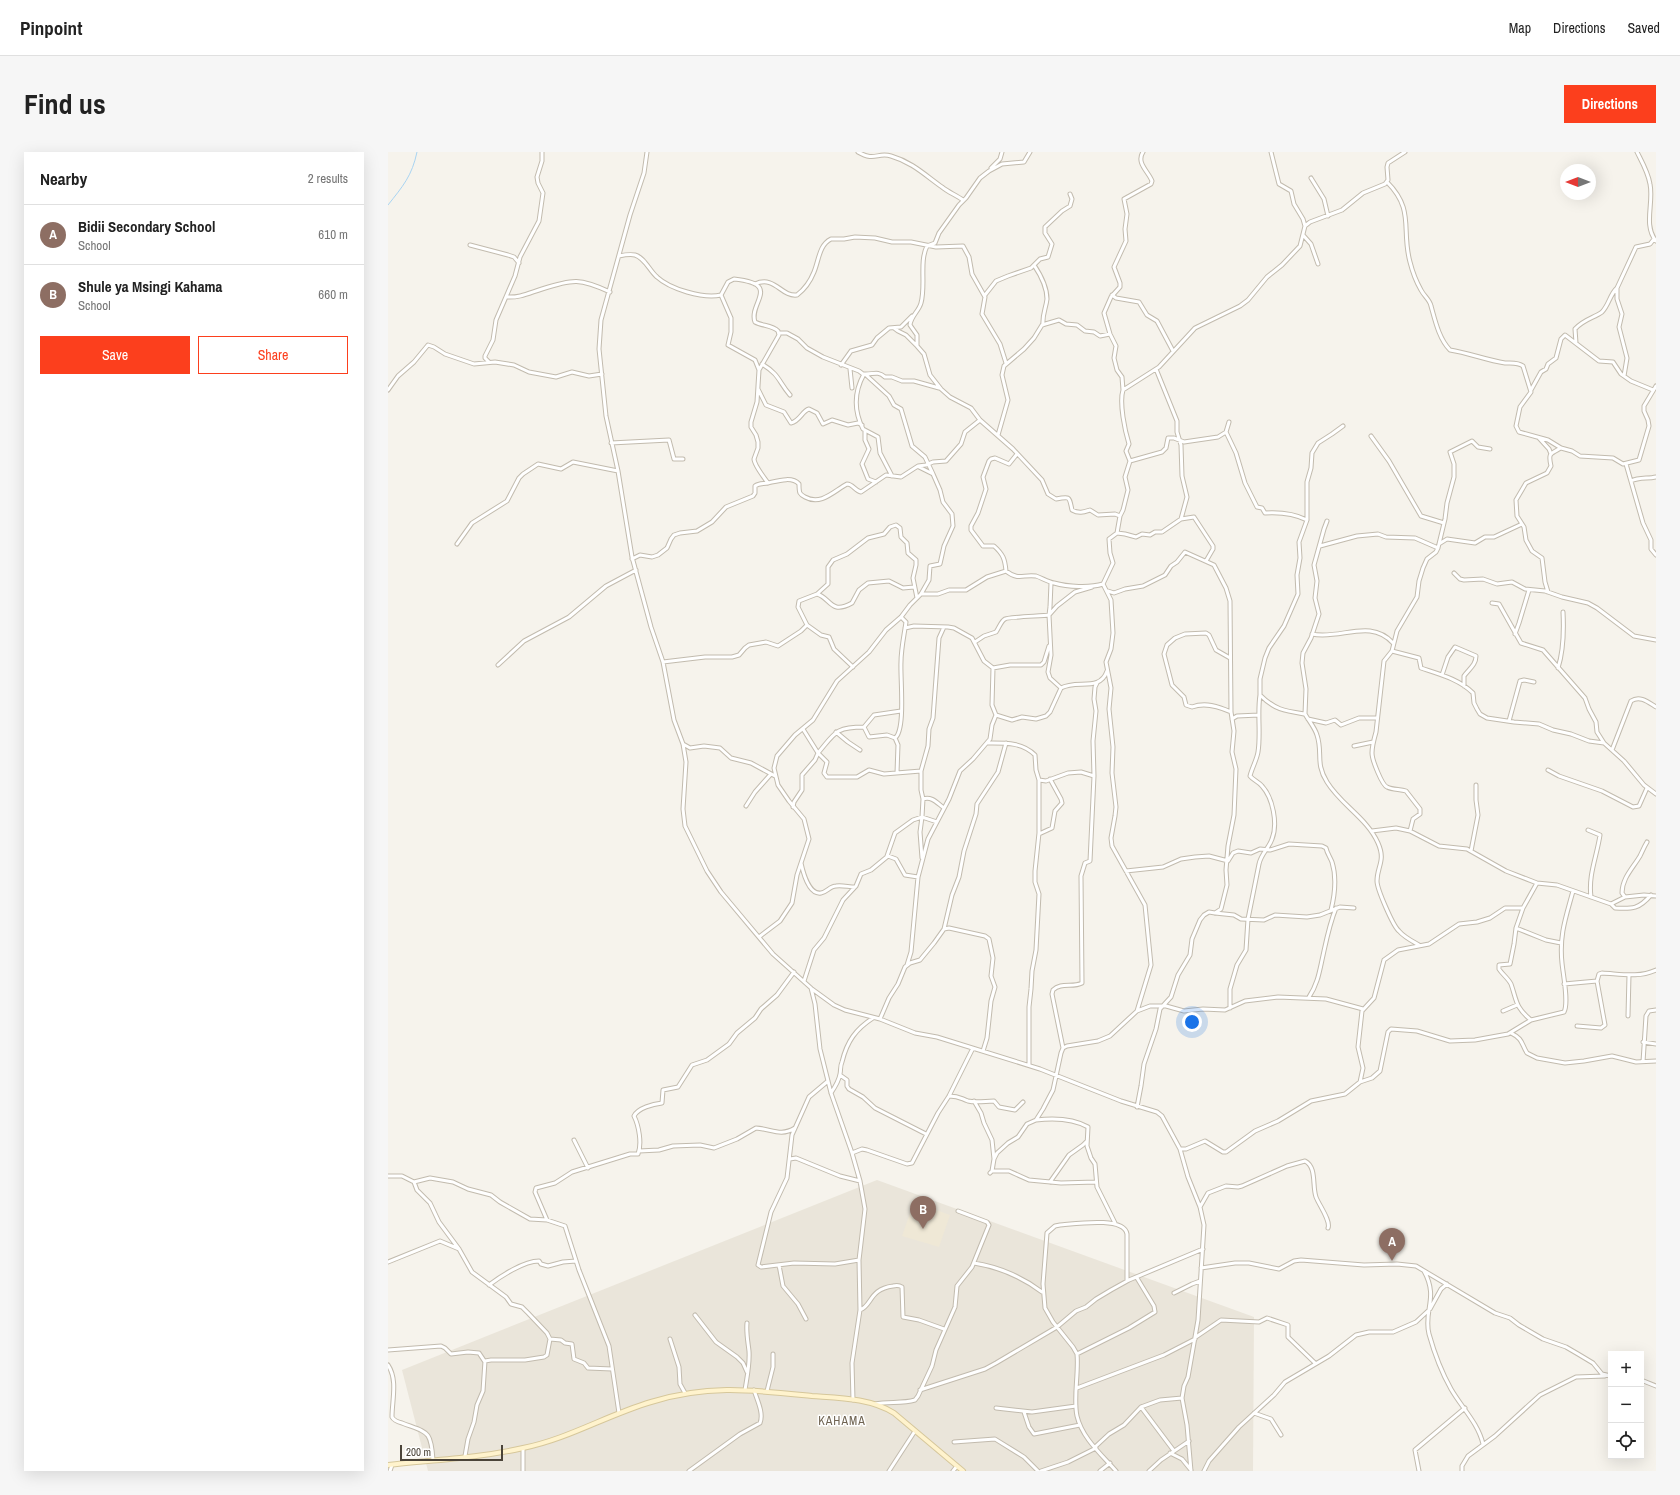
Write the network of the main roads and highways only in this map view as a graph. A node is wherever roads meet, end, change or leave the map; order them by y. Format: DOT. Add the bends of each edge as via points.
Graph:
graph roads {
  1 [pos="390,1465"];
  2 [pos="963,1471"];
  1 -- 2 [label="main road" via="523,1448 567,1436 619,1413 684,1393 754,1390 854,1400 884,1407"];
}
